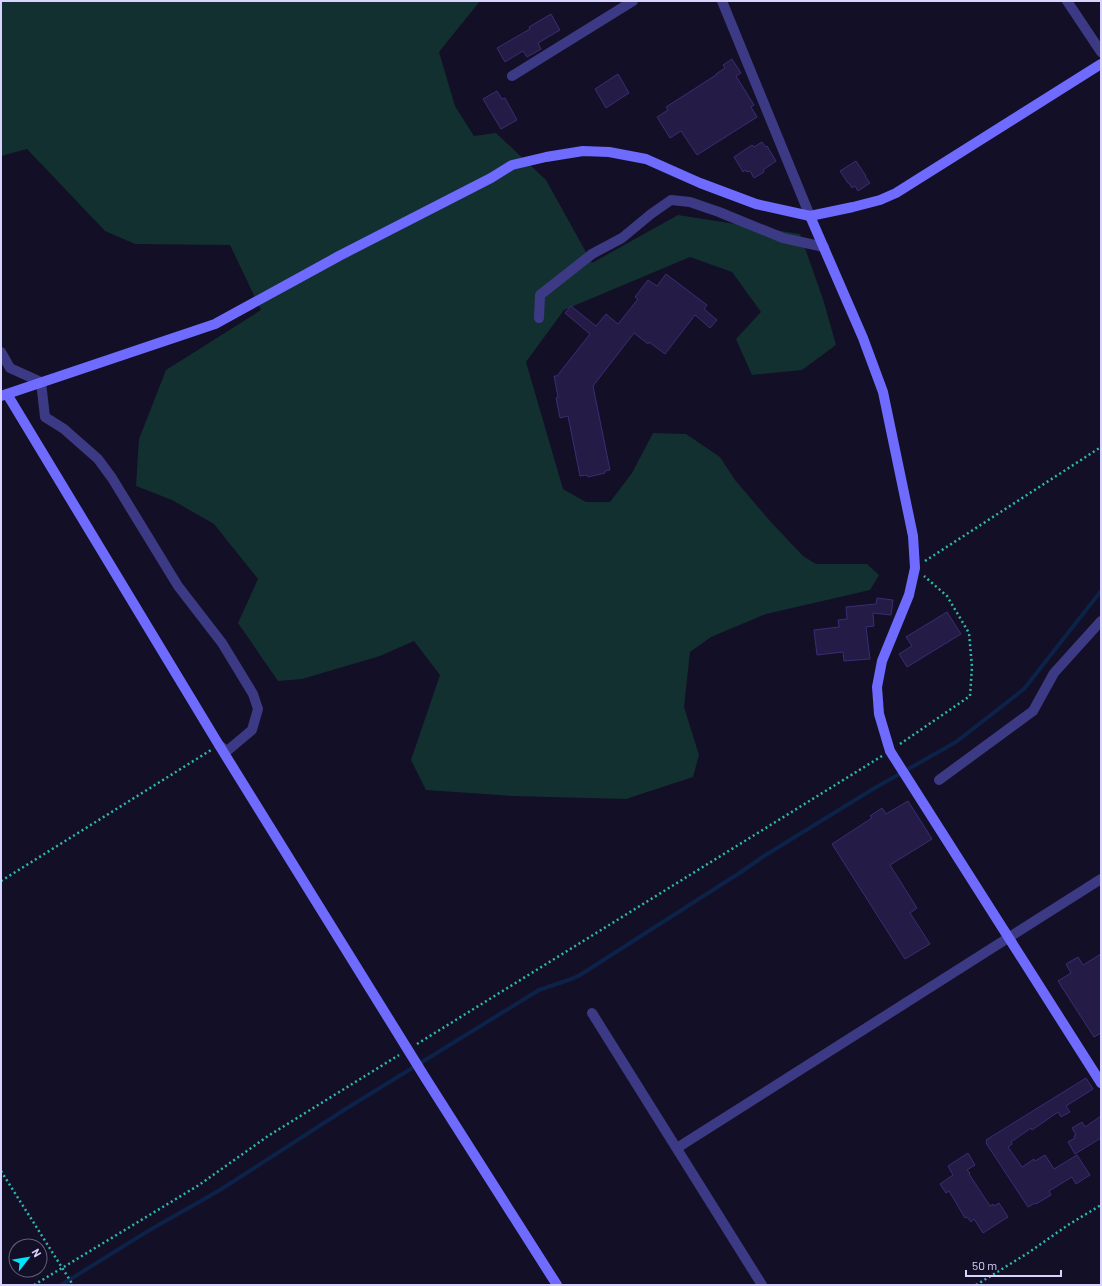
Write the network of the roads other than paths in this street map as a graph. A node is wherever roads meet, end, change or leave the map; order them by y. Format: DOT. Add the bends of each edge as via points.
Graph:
graph roads {
  1 [pos="633,1"];
  2 [pos="722,1"];
  3 [pos="1068,1"];
  4 [pos="1101,52"];
  5 [pos="1101,64"];
  6 [pos="512,76"];
  7 [pos="810,216"];
  8 [pos="824,247"];
  9 [pos="539,318"];
  10 [pos="1,352"];
  11 [pos="41,382"];
  12 [pos="4,395"];
  13 [pos="1101,621"];
  14 [pos="219,745"];
  15 [pos="939,780"];
  16 [pos="1101,880"];
  17 [pos="1009,938"];
  18 [pos="592,1013"];
  19 [pos="1101,1083"];
  20 [pos="677,1148"];
  21 [pos="557,1285"];
  22 [pos="762,1285"];
  1 -- 6 [label="street"];
  2 -- 7 [label="street"];
  3 -- 4 [label="street"];
  5 -- 7 [label="street" via="896,193 860,206"];
  7 -- 8 [label="street"];
  7 -- 11 [label="street" via="756,204 646,159 583,150 546,157 512,165 215,324"];
  8 -- 9 [label="street" via="783,238 690,202 671,200 622,238 592,254 540,295"];
  8 -- 17 [label="street" via="883,392 913,536 914,568 910,595 882,661 877,687 879,714 890,751"];
  10 -- 11 [label="street" via="10,368"];
  11 -- 12 [label="street"];
  11 -- 14 [label="street" via="45,417 64,428 98,459 178,586 222,643 253,694 258,710 252,730 227,750"];
  12 -- 14 [label="street"];
  13 -- 15 [label="street" via="1054,673 1033,711"];
  14 -- 21 [label="street"];
  16 -- 17 [label="street"];
  17 -- 19 [label="street"];
  17 -- 20 [label="street"];
  18 -- 20 [label="street"];
  20 -- 22 [label="street"];
}
